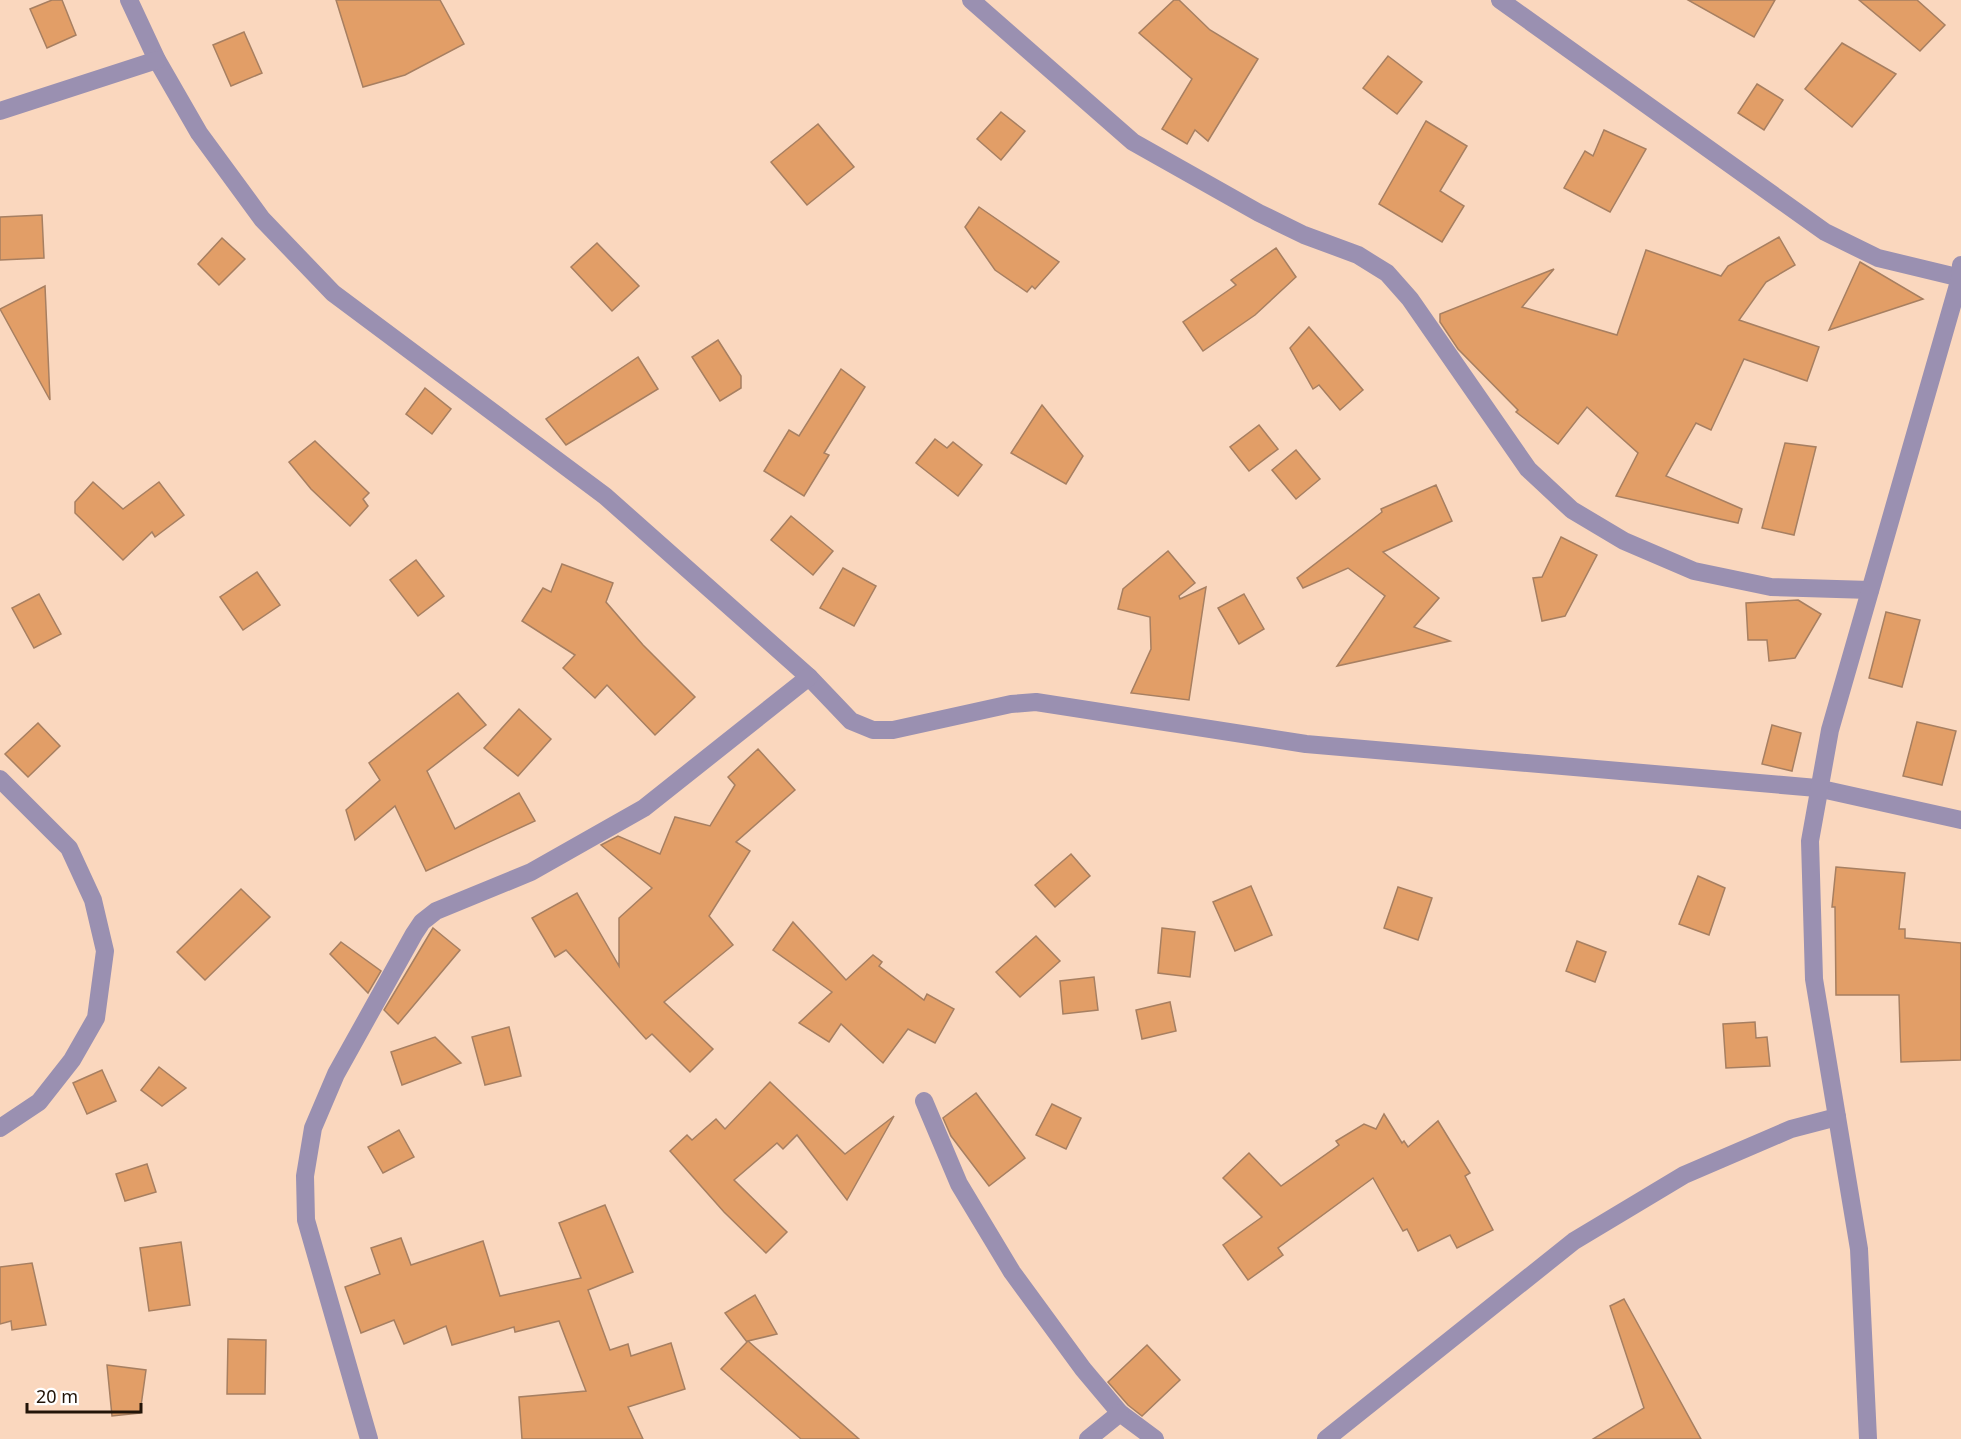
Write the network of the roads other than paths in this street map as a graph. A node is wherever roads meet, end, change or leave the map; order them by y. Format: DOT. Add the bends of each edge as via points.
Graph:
graph roads {
  1 [pos="129,0"];
  2 [pos="971,0"];
  3 [pos="1500,0"];
  4 [pos="158,60"];
  5 [pos="0,111"];
  6 [pos="1961,273"];
  7 [pos="1870,590"];
  8 [pos="809,677"];
  9 [pos="0,779"];
  10 [pos="1818,788"];
  11 [pos="1961,820"];
  12 [pos="924,1101"];
  13 [pos="1837,1117"];
  14 [pos="0,1128"];
  15 [pos="1120,1413"];
  16 [pos="369,1439"];
  17 [pos="1088,1439"];
  18 [pos="1155,1439"];
  19 [pos="1326,1439"];
  20 [pos="1868,1439"];
  1 -- 4 [label="street"];
  2 -- 7 [label="street" via="1133,141 1258,213 1358,255 1387,273 1410,299 1528,469 1572,510 1624,541 1694,571 1771,587"];
  3 -- 6 [label="street" via="1825,232 1878,258"];
  4 -- 5 [label="street"];
  4 -- 8 [label="street" via="199,133 262,219 333,293 604,496"];
  6 -- 7 [label="street"];
  7 -- 10 [label="street" via="1830,730"];
  8 -- 10 [label="street" via="851,721 873,730 894,730 1036,702 1306,744"];
  8 -- 16 [label="street" via="644,808 531,872 436,911 414,934 336,1074 313,1128 305,1176 306,1220"];
  9 -- 14 [label="street" via="69,848 93,900 105,951 96,1018 76,1052 39,1102"];
  10 -- 11 [label="street"];
  10 -- 13 [label="street" via="1810,841 1814,979"];
  12 -- 15 [label="street" via="960,1184 1012,1272"];
  13 -- 19 [label="street" via="1791,1129 1684,1175 1574,1240"];
  13 -- 20 [label="street" via="1859,1250"];
  15 -- 17 [label="street"];
  15 -- 18 [label="street"];
}
